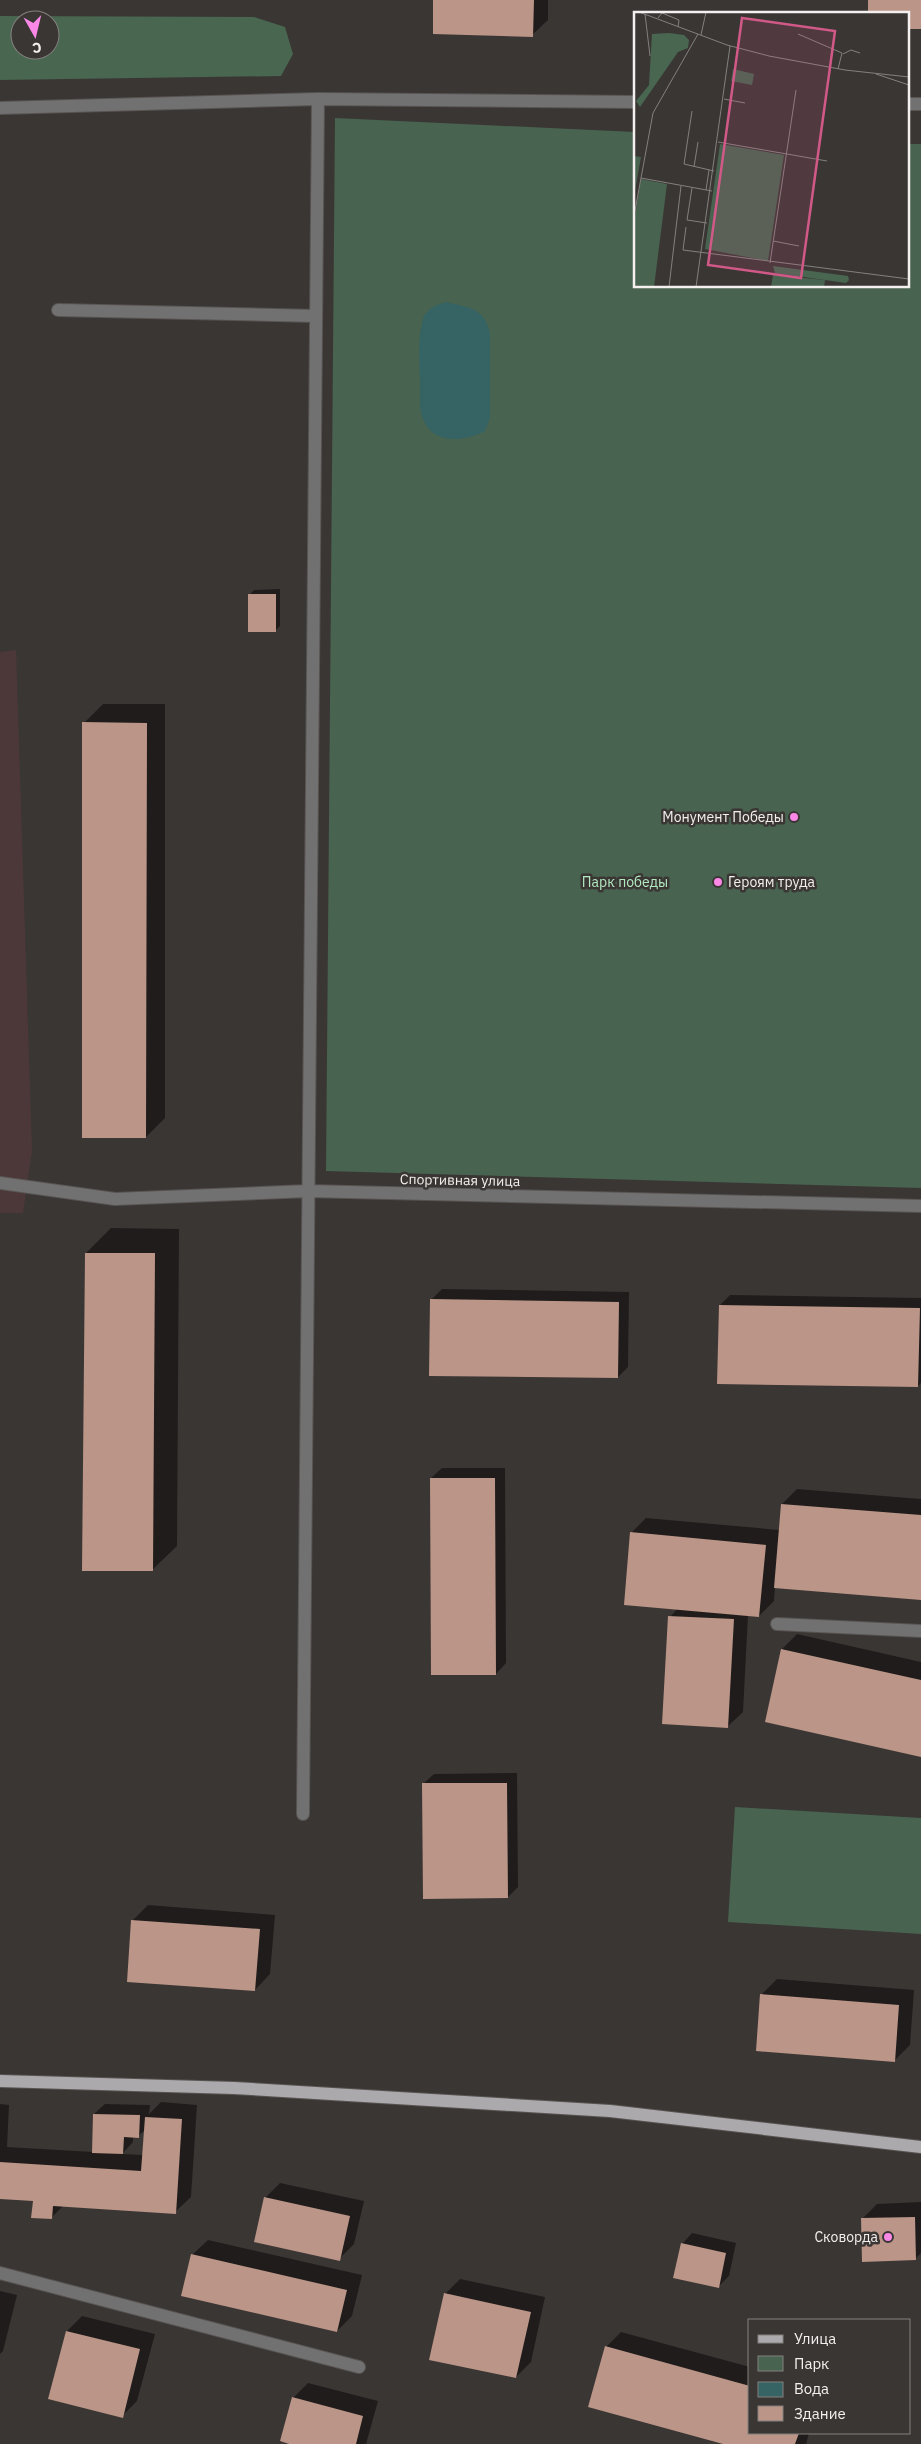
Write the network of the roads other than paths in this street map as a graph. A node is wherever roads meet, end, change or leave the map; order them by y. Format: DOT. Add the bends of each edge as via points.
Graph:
graph roads {
  1 [pos="318,99"];
  2 [pos="634,102"];
  3 [pos="908,104"];
  4 [pos="921,104"];
  5 [pos="0,108"];
  6 [pos="58,310"];
  7 [pos="316,316"];
  8 [pos="0,1184"];
  9 [pos="308,1191"];
  10 [pos="921,1206"];
  11 [pos="777,1624"];
  12 [pos="921,1631"];
  13 [pos="303,1814"];
  14 [pos="0,2082"];
  15 [pos="921,2147"];
  16 [pos="0,2273"];
  17 [pos="359,2367"];
  1 -- 2 [label="street"];
  1 -- 5 [label="street"];
  1 -- 7 [label="street"];
  3 -- 4 [label="street"];
  6 -- 7 [label="street"];
  7 -- 9 [label="street"];
  8 -- 9 [label="street, Спортивная улица" via="115,1199"];
  9 -- 10 [label="street, Спортивная улица"];
  9 -- 13 [label="street"];
  11 -- 12 [label="street"];
  14 -- 15 [label="main road" via="234,2088 610,2111"];
  16 -- 17 [label="street"];
}
